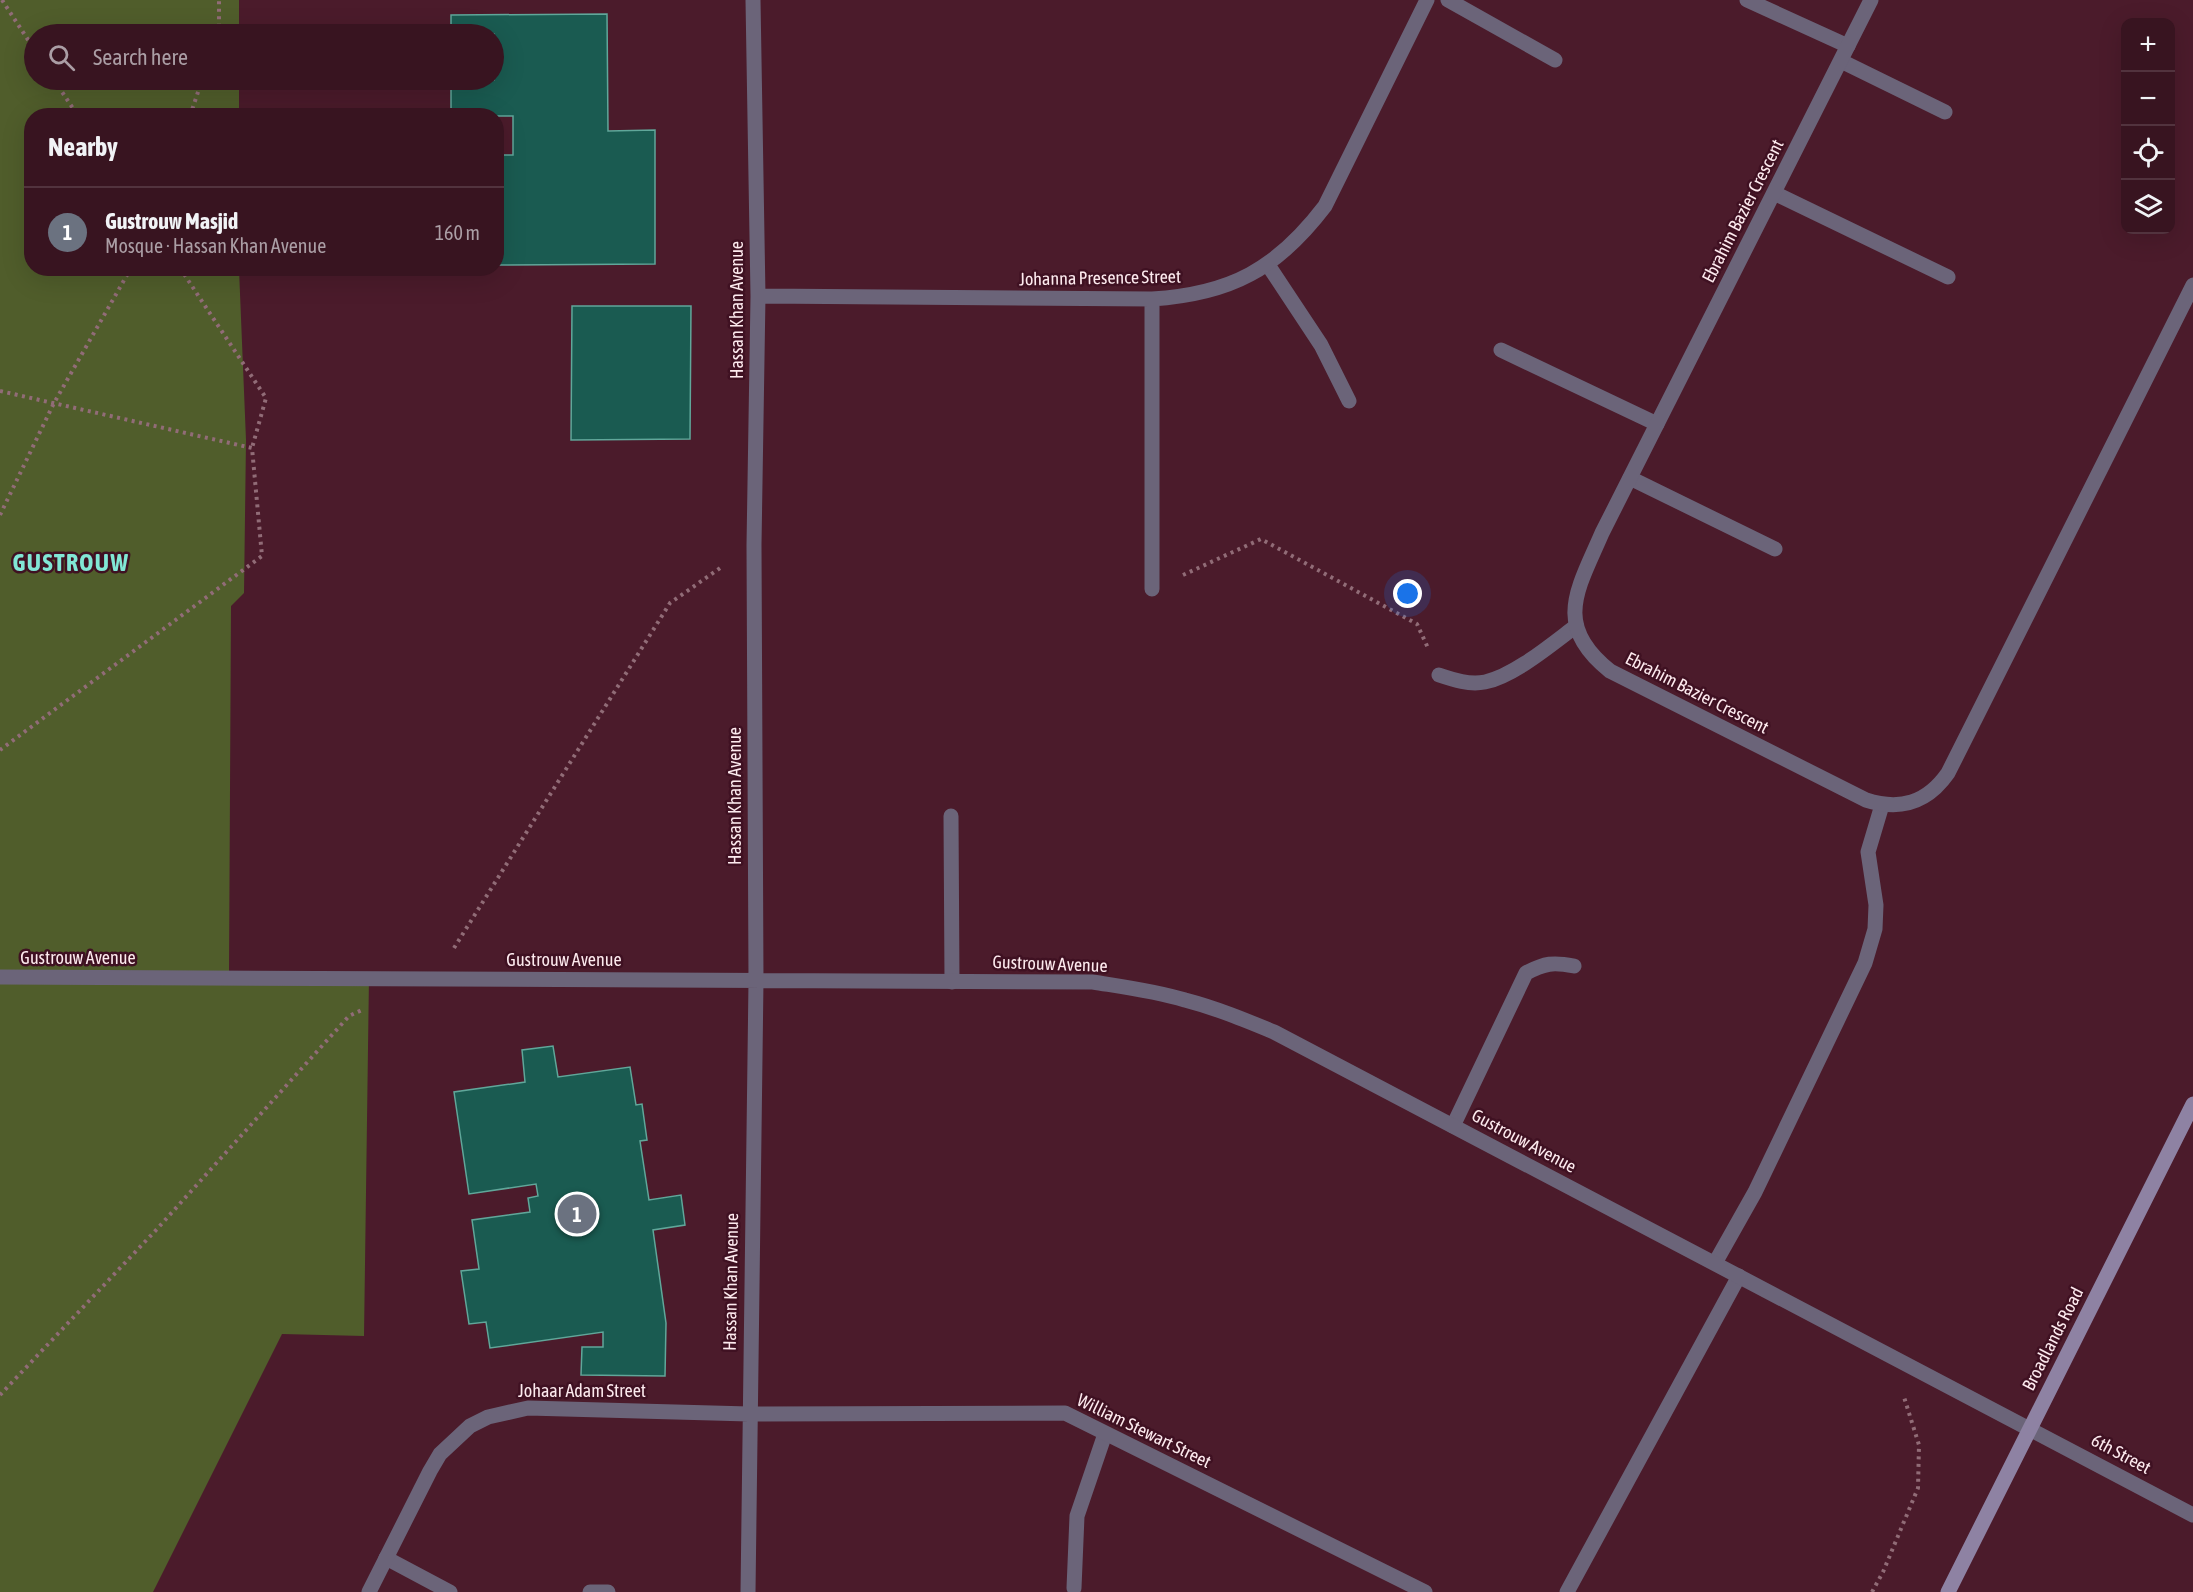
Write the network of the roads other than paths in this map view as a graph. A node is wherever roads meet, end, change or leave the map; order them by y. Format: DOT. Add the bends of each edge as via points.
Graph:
graph roads {
  1 [pos="753,0"];
  2 [pos="1427,0"];
  3 [pos="1448,0"];
  4 [pos="1747,0"];
  5 [pos="1871,0"];
  6 [pos="1848,46"];
  7 [pos="1555,60"];
  8 [pos="1841,61"];
  9 [pos="1945,112"];
  10 [pos="1774,193"];
  11 [pos="1268,265"];
  12 [pos="1948,277"];
  13 [pos="2193,285"];
  14 [pos="758,296"];
  15 [pos="1152,299"];
  16 [pos="1501,350"];
  17 [pos="1349,401"];
  18 [pos="1657,424"];
  19 [pos="1630,478"];
  20 [pos="1775,549"];
  21 [pos="1152,589"];
  22 [pos="1576,626"];
  23 [pos="1439,675"];
  24 [pos="1881,805"];
  25 [pos="951,816"];
  26 [pos="1574,966"];
  27 [pos="0,977"];
  28 [pos="756,981"];
  29 [pos="952,982"];
  30 [pos="2193,1104"];
  31 [pos="1453,1126"];
  32 [pos="1715,1263"];
  33 [pos="1739,1276"];
  34 [pos="749,1414"];
  35 [pos="2030,1428"];
  36 [pos="1105,1434"];
  37 [pos="2193,1515"];
  38 [pos="386,1558"];
  39 [pos="1074,1588"];
  40 [pos="369,1592"];
  41 [pos="450,1592"];
  42 [pos="590,1592"];
  43 [pos="608,1592"];
  44 [pos="748,1592"];
  45 [pos="1425,1592"];
  46 [pos="1567,1592"];
  47 [pos="1948,1592"];
  1 -- 14 [label="street, Hassan Khan Avenue"];
  2 -- 11 [label="street, Johanna Presence Street" via="1325,206 1289,248"];
  3 -- 7 [label="street"];
  4 -- 6 [label="street"];
  5 -- 6 [label="street, Ebrahim Bazier Crescent"];
  6 -- 8 [label="street, Ebrahim Bazier Crescent"];
  8 -- 9 [label="street"];
  8 -- 10 [label="street, Ebrahim Bazier Crescent"];
  10 -- 12 [label="street"];
  10 -- 18 [label="street, Ebrahim Bazier Crescent"];
  11 -- 15 [label="street, Johanna Presence Street" via="1211,291"];
  11 -- 17 [label="street" via="1321,345"];
  13 -- 24 [label="street, Ebrahim Bazier Crescent" via="1948,773 1940,785 1917,801"];
  14 -- 15 [label="street, Johanna Presence Street"];
  14 -- 28 [label="street, Hassan Khan Avenue" via="753,545"];
  15 -- 21 [label="street"];
  16 -- 18 [label="street"];
  18 -- 19 [label="street, Ebrahim Bazier Crescent"];
  19 -- 20 [label="street"];
  19 -- 22 [label="street, Ebrahim Bazier Crescent" via="1575,595"];
  22 -- 23 [label="street" via="1516,668 1485,682 1460,682"];
  22 -- 24 [label="street, Ebrahim Bazier Crescent" via="1594,659 1610,671"];
  24 -- 32 [label="street" via="1868,852 1876,905 1875,929 1865,963 1755,1192"];
  25 -- 29 [label="street"];
  26 -- 31 [label="street" via="1555,962 1526,973"];
  27 -- 28 [label="street, Gustrouw Avenue"];
  28 -- 29 [label="street, Gustrouw Avenue"];
  28 -- 34 [label="street, Hassan Khan Avenue"];
  29 -- 31 [label="street, Gustrouw Avenue" via="1093,982 1185,1000 1274,1032"];
  30 -- 35 [label="main road, Broadlands Road"];
  31 -- 32 [label="street, Gustrouw Avenue"];
  32 -- 33 [label="street, Gustrouw Avenue"];
  33 -- 35 [label="street, Gustrouw Avenue"];
  33 -- 46 [label="street"];
  34 -- 36 [label="street, William Stewart Street" via="1065,1413"];
  34 -- 38 [label="street, Johaar Adam Street" via="528,1408 488,1417 470,1426 440,1454"];
  34 -- 44 [label="street, Hassan Khan Avenue"];
  35 -- 37 [label="street, 6th Street"];
  35 -- 47 [label="main road, Broadlands Road"];
  36 -- 39 [label="street" via="1077,1516"];
  36 -- 45 [label="street, William Stewart Street"];
  38 -- 40 [label="street, Johaar Adam Street"];
  38 -- 41 [label="street"];
  42 -- 43 [label="street"];
}
